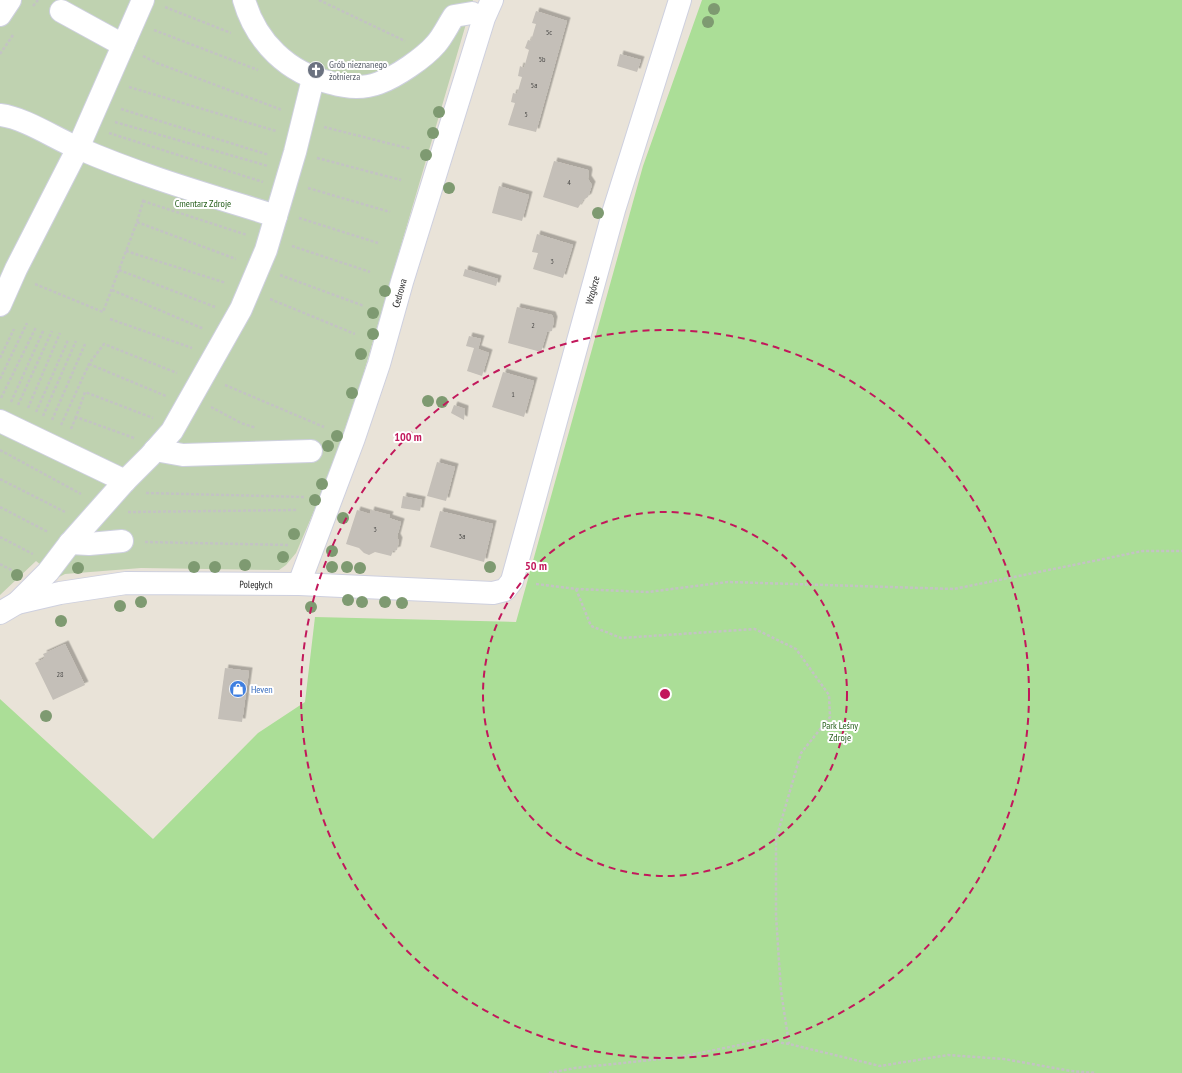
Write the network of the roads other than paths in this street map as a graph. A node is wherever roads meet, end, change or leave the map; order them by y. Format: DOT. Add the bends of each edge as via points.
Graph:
graph roads {
  1 [pos="10,0"];
  2 [pos="244,0"];
  3 [pos="680,0"];
  4 [pos="152,3"];
  5 [pos="476,8"];
  6 [pos="61,11"];
  7 [pos="0,15"];
  8 [pos="124,45"];
  9 [pos="313,79"];
  10 [pos="0,115"];
  11 [pos="78,148"];
  12 [pos="276,214"];
  13 [pos="0,305"];
  14 [pos="23,433"];
  15 [pos="155,450"];
  16 [pos="311,451"];
  17 [pos="125,481"];
  18 [pos="122,541"];
  19 [pos="70,543"];
  20 [pos="512,581"];
  21 [pos="300,584"];
  22 [pos="9,608"];
  1 -- 7 [label="street"];
  2 -- 9 [label="street" via="253,25 270,48 289,66"];
  3 -- 20 [label="street, Wzgórze" via="614,210"];
  4 -- 8 [label="street" via="134,22"];
  5 -- 9 [label="street" via="454,16 428,52 390,79 354,88"];
  5 -- 21 [label="street, Cedrowa" via="379,364"];
  6 -- 8 [label="street"];
  8 -- 11 [label="street"];
  9 -- 12 [label="street"];
  10 -- 11 [label="street" via="14,118"];
  11 -- 12 [label="street" via="149,176"];
  11 -- 13 [label="street"];
  12 -- 15 [label="street" via="269,240 238,315 174,426"];
  14 -- 17 [label="street"];
  15 -- 16 [label="street" via="183,455"];
  15 -- 17 [label="street"];
  17 -- 19 [label="street"];
  18 -- 19 [label="street"];
  19 -- 22 [label="street" via="53,565"];
  20 -- 21 [label="street, Poległych" via="506,590 492,593"];
  21 -- 22 [label="street, Poległych" via="126,583 60,593"];
}
